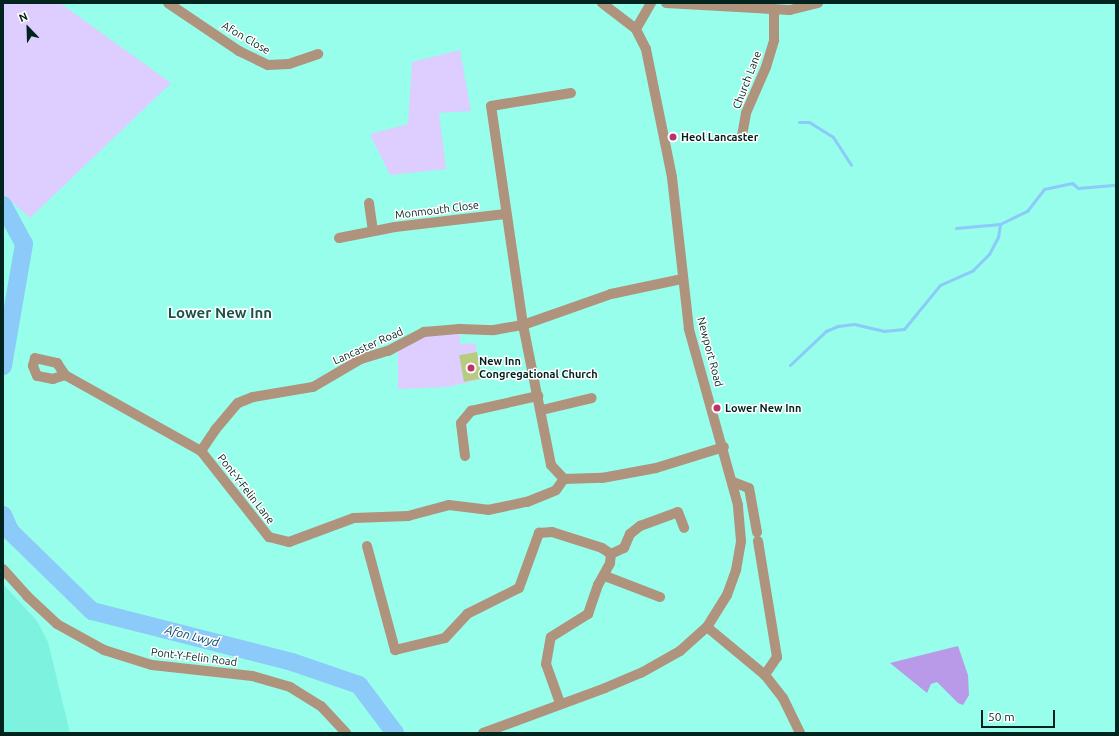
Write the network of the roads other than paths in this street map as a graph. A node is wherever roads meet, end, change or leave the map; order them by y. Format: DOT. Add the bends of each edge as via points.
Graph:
graph roads {
  1 [pos="168,3"];
  2 [pos="602,3"];
  3 [pos="651,3"];
  4 [pos="666,3"];
  5 [pos="818,3"];
  6 [pos="774,8"];
  7 [pos="636,29"];
  8 [pos="318,54"];
  9 [pos="571,93"];
  10 [pos="742,136"];
  11 [pos="370,203"];
  12 [pos="505,214"];
  13 [pos="373,231"];
  14 [pos="339,238"];
  15 [pos="682,279"];
  16 [pos="523,325"];
  17 [pos="65,375"];
  18 [pos="538,396"];
  19 [pos="592,398"];
  20 [pos="542,410"];
  21 [pos="724,447"];
  22 [pos="201,451"];
  23 [pos="465,456"];
  24 [pos="564,479"];
  25 [pos="733,482"];
  26 [pos="684,528"];
  27 [pos="367,546"];
  28 [pos="610,554"];
  29 [pos="3,569"];
  30 [pos="605,576"];
  31 [pos="660,597"];
  32 [pos="707,627"];
  33 [pos="765,675"];
  34 [pos="560,703"];
  35 [pos="346,733"];
  36 [pos="483,733"];
  37 [pos="800,733"];
  1 -- 8 [label="street, Afon Close" via="240,52 268,65 289,64"];
  2 -- 7 [label="street"];
  3 -- 7 [label="street"];
  4 -- 6 [label="street"];
  5 -- 6 [label="street" via="790,10"];
  6 -- 10 [label="street, Church Lane" via="774,40 766,67 746,113"];
  7 -- 15 [label="street, Newport Road" via="646,49 672,176"];
  9 -- 12 [label="street" via="491,106"];
  11 -- 13 [label="street"];
  12 -- 13 [label="street, Monmouth Close"];
  12 -- 16 [label="street"];
  13 -- 14 [label="street, Monmouth Close"];
  15 -- 16 [label="street, Lancaster Road" via="611,294"];
  15 -- 21 [label="street, Newport Road" via="689,329"];
  16 -- 18 [label="street"];
  16 -- 22 [label="street, Lancaster Road" via="494,330 424,332 388,351 360,359 313,387 253,397 238,403"];
  17 -- 22 [label="street, Pont-Y-Felin Lane"];
  18 -- 20 [label="street"];
  18 -- 23 [label="street" via="471,411 461,423"];
  19 -- 20 [label="street"];
  20 -- 24 [label="street" via="551,465"];
  21 -- 24 [label="street" via="656,468 602,478"];
  21 -- 25 [label="street, Newport Road"];
  22 -- 24 [label="street, Pont-Y-Felin Lane" via="269,537 289,542 354,518 408,516 449,505 488,510 527,502 556,490"];
  25 -- 32 [label="street, Newport Road" via="741,541 736,570 727,595"];
  25 -- 33 [label="street" via="749,488 758,536 777,657"];
  26 -- 28 [label="street" via="678,512 640,526 630,534 624,548"];
  27 -- 28 [label="street" via="395,650 445,638 467,614 519,588 539,534 552,532 602,548"];
  28 -- 30 [label="street"];
  29 -- 35 [label="street, Pont-Y-Felin Road" via="57,624 104,650 152,665 252,676 290,687 321,706"];
  30 -- 31 [label="street"];
  30 -- 34 [label="street" via="598,585 588,614 551,637 546,664"];
  32 -- 33 [label="street"];
  32 -- 34 [label="street, Newport Road" via="680,651 641,673"];
  33 -- 37 [label="street" via="783,698"];
  34 -- 36 [label="street, Newport Road"];
}
